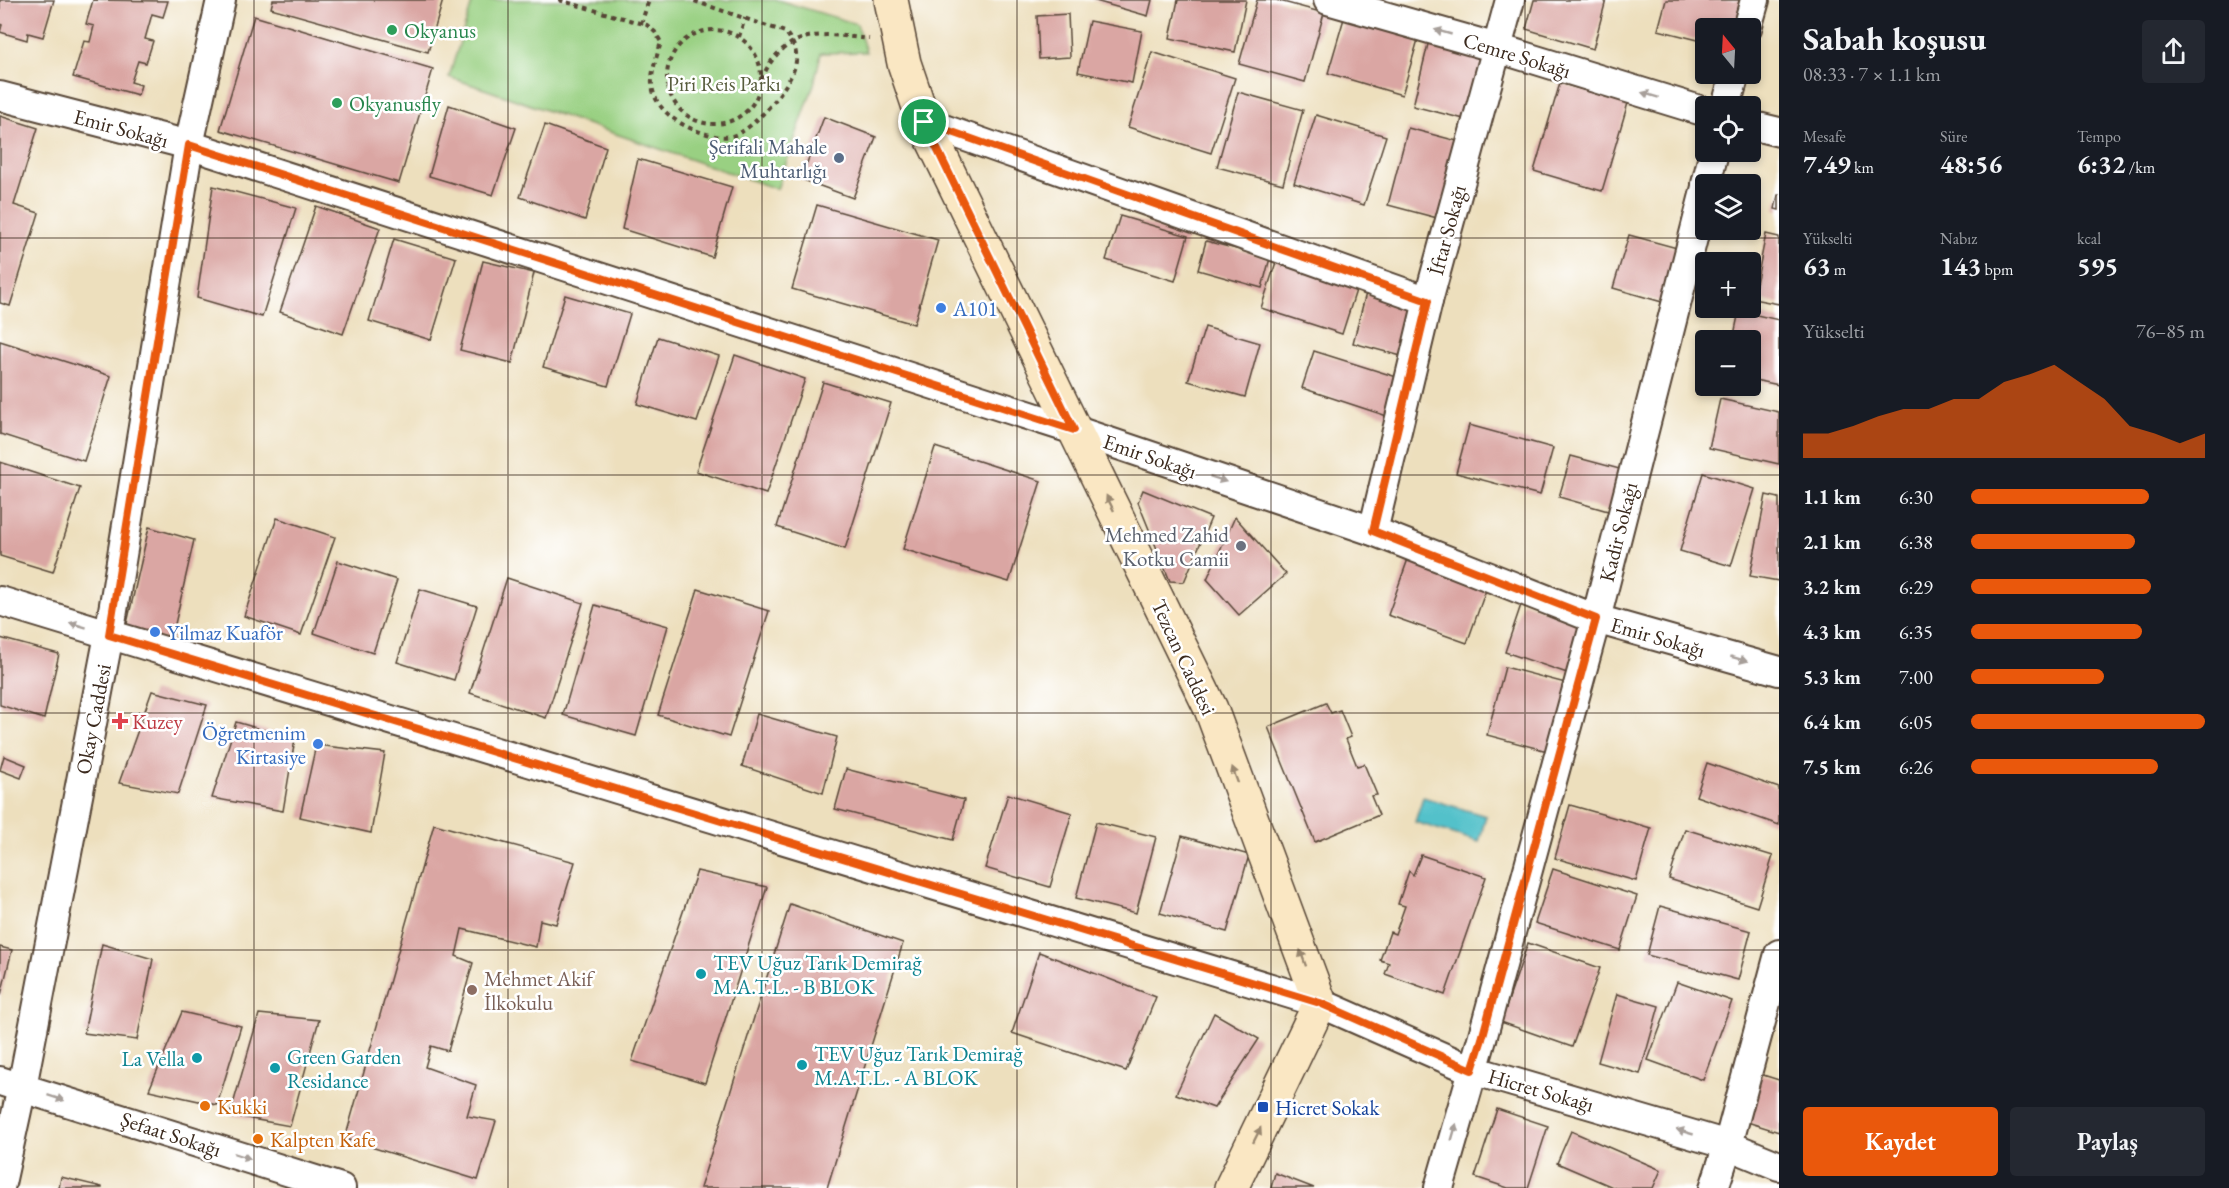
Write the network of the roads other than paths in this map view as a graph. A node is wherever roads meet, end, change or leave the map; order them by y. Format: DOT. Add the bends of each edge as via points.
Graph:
graph roads {
  1 [pos="221,0"];
  2 [pos="891,0"];
  3 [pos="1328,0"];
  4 [pos="1510,0"];
  5 [pos="1755,0"];
  6 [pos="1750,18"];
  7 [pos="1497,48"];
  8 [pos="0,96"];
  9 [pos="1695,109"];
  10 [pos="924,122"];
  11 [pos="1761,128"];
  12 [pos="1779,132"];
  13 [pos="189,145"];
  14 [pos="1695,229"];
  15 [pos="1428,301"];
  16 [pos="1074,430"];
  17 [pos="1373,531"];
  18 [pos="0,601"];
  19 [pos="1596,619"];
  20 [pos="109,635"];
  21 [pos="1779,671"];
  22 [pos="1779,954"];
  23 [pos="1320,1003"];
  24 [pos="1472,1070"];
  25 [pos="11,1084"];
  26 [pos="1728,1144"];
  27 [pos="1779,1166"];
  28 [pos="0,1188"];
  29 [pos="341,1188"];
  30 [pos="1231,1188"];
  31 [pos="1439,1188"];
  32 [pos="1714,1188"];
  1 -- 13 [label="street, Okay Caddesi"];
  2 -- 10 [label="street, Tezcan Caddesi" via="904,63"];
  7 -- 3 [label="street, Cemre Sokağı, one-way"];
  4 -- 7 [label="street, İftar Sokağı"];
  5 -- 6 [label="street"];
  9 -- 7 [label="street, Cemre Sokağı, one-way"];
  7 -- 15 [label="street, İftar Sokağı"];
  8 -- 13 [label="street, Emir Sokağı"];
  10 -- 15 [label="street"];
  10 -- 16 [label="street, Tezcan Caddesi"];
  11 -- 12 [label="street"];
  13 -- 16 [label="street, Emir Sokağı"];
  13 -- 20 [label="street, Okay Caddesi"];
  14 -- 19 [label="street, Kadir Sokağı"];
  15 -- 17 [label="street, İftar Sokağı"];
  16 -- 17 [label="street, Emir Sokağı, one-way"];
  23 -- 16 [label="street, Tezcan Caddesi, one-way" via="1210,709"];
  17 -- 19 [label="street, Emir Sokağı"];
  20 -- 18 [label="street, Hicret Sokağı, one-way"];
  19 -- 21 [label="street, Emir Sokağı, one-way"];
  19 -- 24 [label="street, Kadir Sokağı"];
  20 -- 23 [label="street, Hicret Sokağı"];
  20 -- 25 [label="street, Okay Caddesi"];
  22 -- 26 [label="street"];
  23 -- 24 [label="street, Hicret Sokağı"];
  30 -- 23 [label="street, one-way"];
  26 -- 24 [label="street, Hicret Sokağı, one-way"];
  31 -- 24 [label="street, Kadir Sokağı, one-way"];
  25 -- 28 [label="street, Okay Caddesi"];
  25 -- 29 [label="street, Şefaat Sokağı, one-way"];
  26 -- 27 [label="street, Hicret Sokağı"];
  26 -- 32 [label="street"];
}
